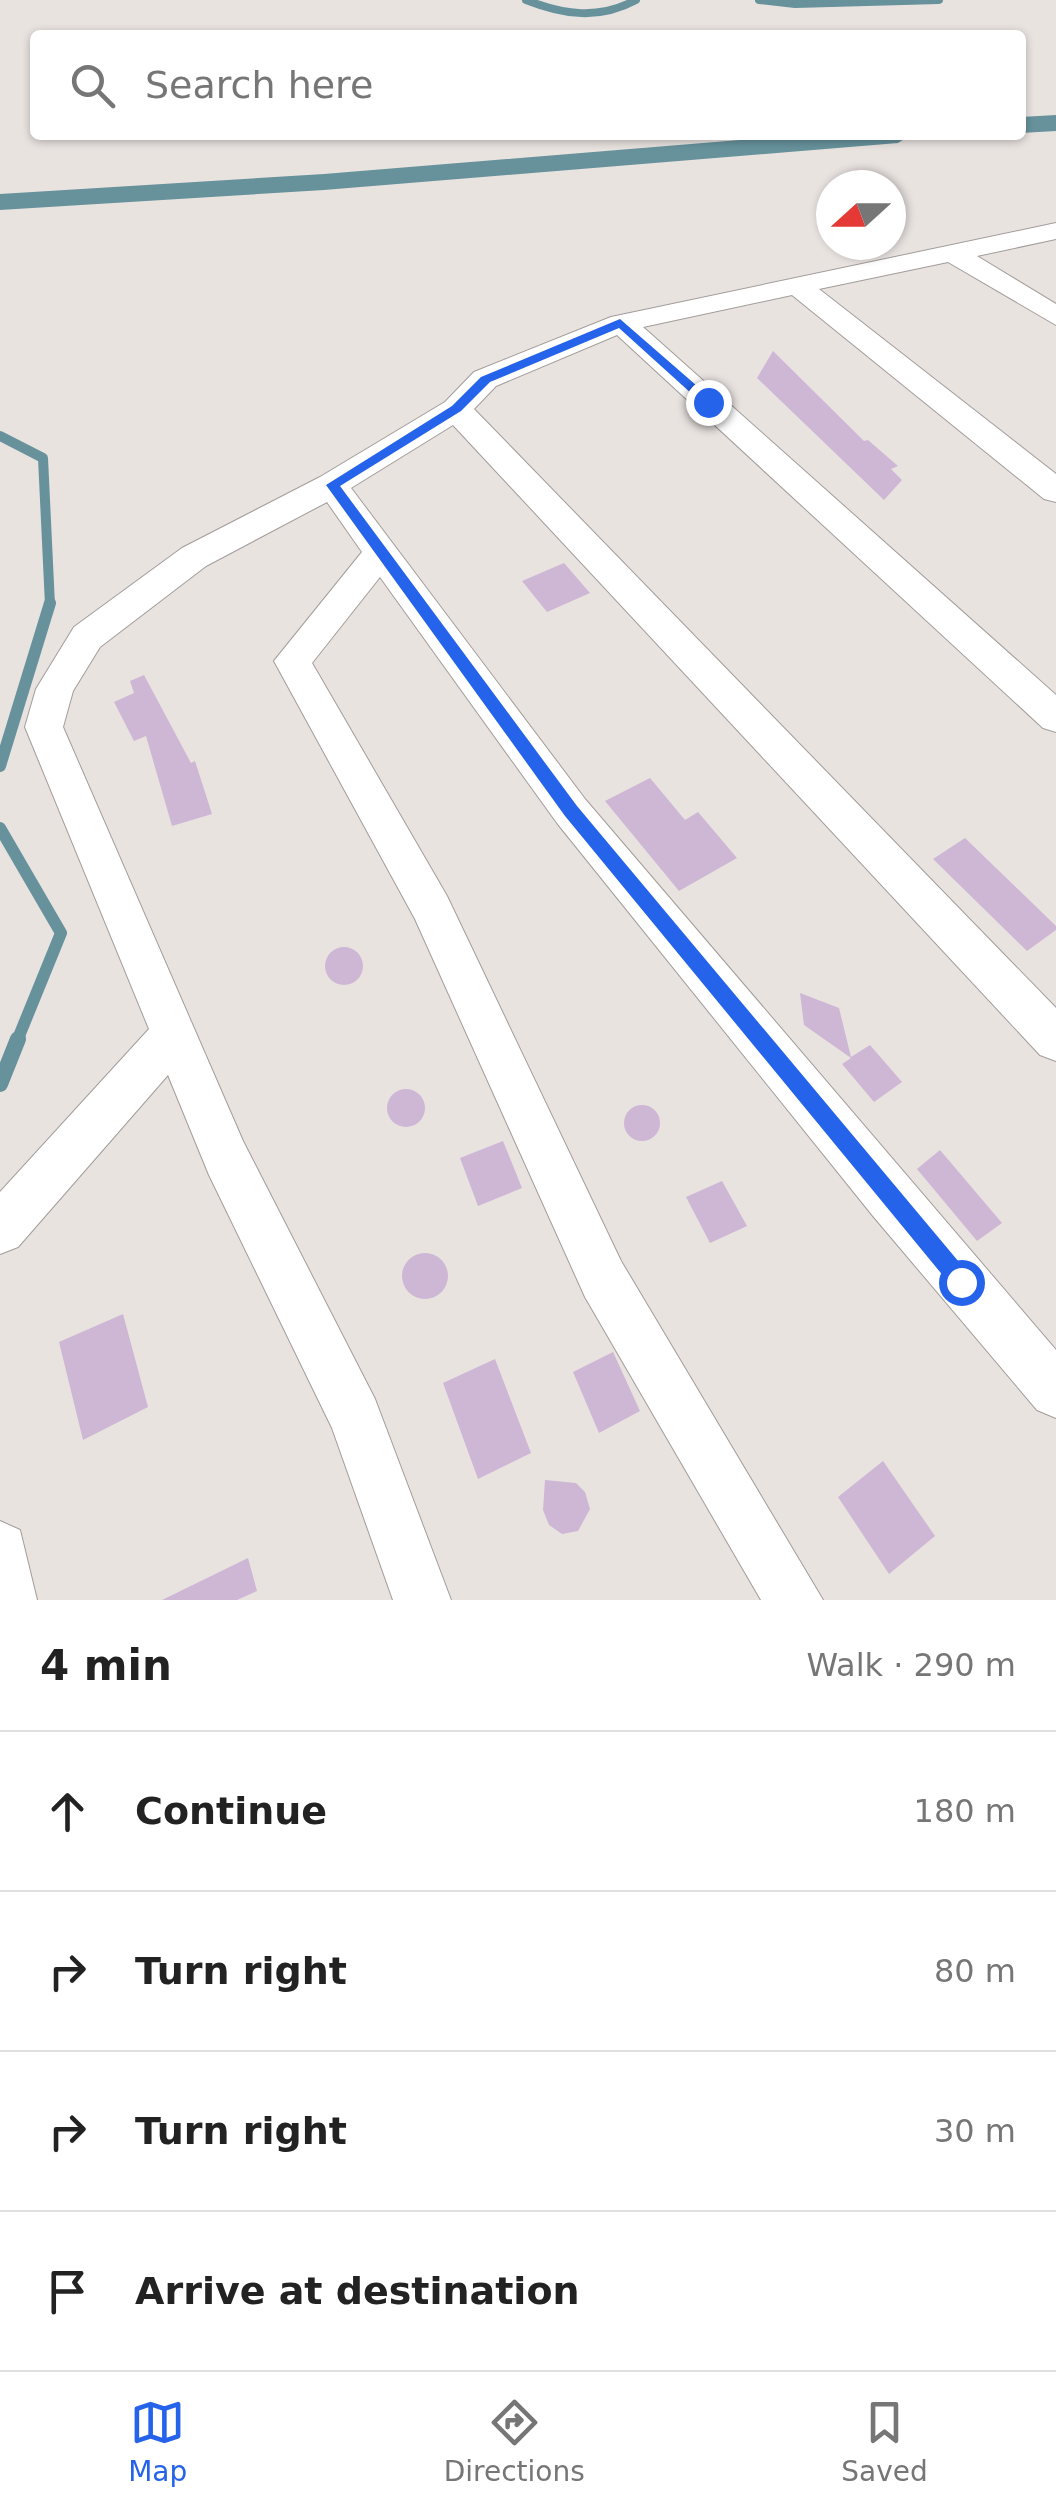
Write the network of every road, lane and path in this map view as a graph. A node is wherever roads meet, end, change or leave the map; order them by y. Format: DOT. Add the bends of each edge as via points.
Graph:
graph roads {
  1 [pos="1056,231"];
  2 [pos="956,254"];
  3 [pos="796,285"];
  4 [pos="1056,316"];
  5 [pos="620,323"];
  6 [pos="456,408"];
  7 [pos="332,485"];
  8 [pos="1056,491"];
  9 [pos="382,553"];
  10 [pos="1056,717"];
  11 [pos="174,1034"];
  12 [pos="1056,1040"];
  13 [pos="0,1229"];
  14 [pos="1056,1391"];
  15 [pos="0,1550"];
  16 [pos="8,1600"];
  17 [pos="422,1600"];
  18 [pos="794,1600"];
  1 -- 2 [label="street"];
  2 -- 3 [label="street"];
  2 -- 4 [label="street"];
  3 -- 5 [label="street"];
  3 -- 8 [label="street"];
  5 -- 6 [label="street" via="486,379"];
  5 -- 10 [label="street"];
  6 -- 7 [label="street"];
  6 -- 12 [label="street"];
  7 -- 9 [label="street"];
  7 -- 11 [label="street" via="194,557 87,637 55,690 44,726"];
  9 -- 14 [label="street" via="571,811"];
  9 -- 18 [label="street" via="294,654 293,667 432,908 603,1279"];
  11 -- 13 [label="street"];
  11 -- 17 [label="street" via="226,1158 356,1418"];
  15 -- 16 [label="street"];
}
